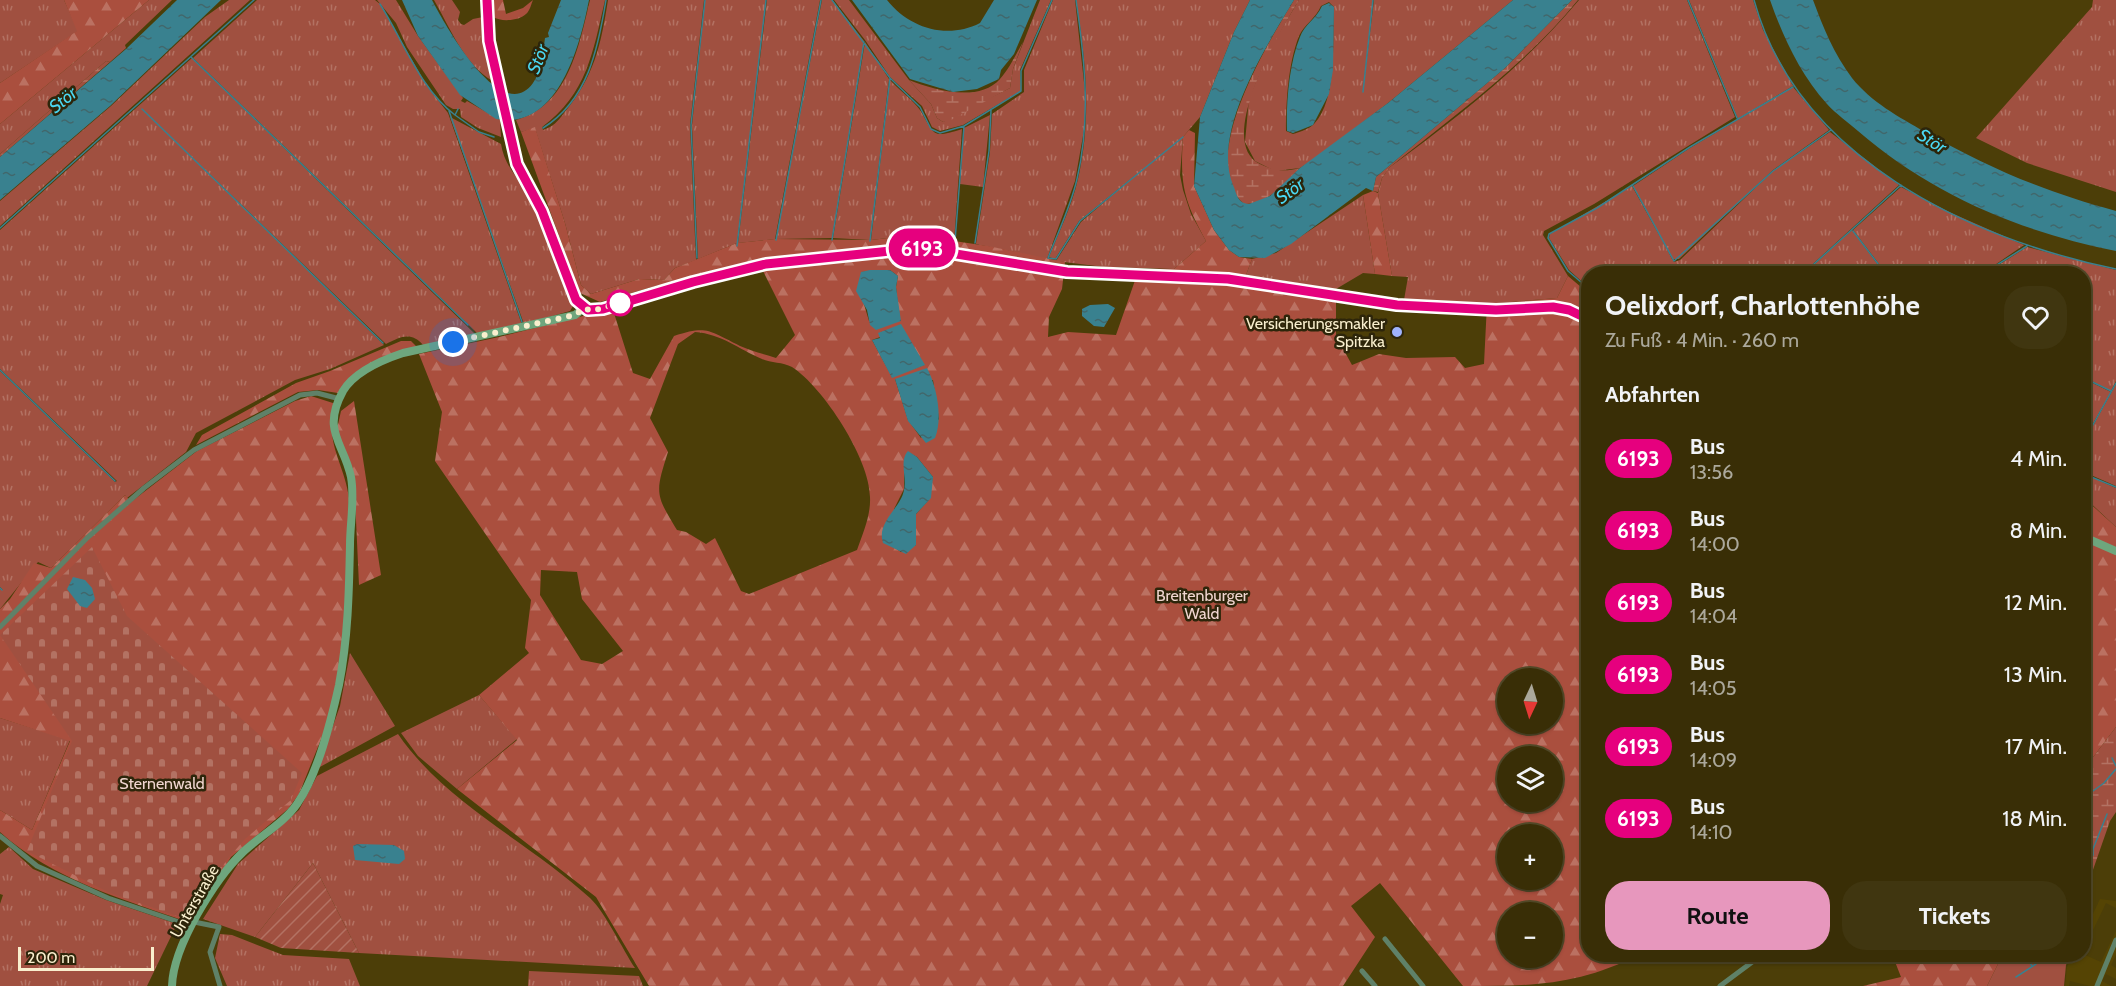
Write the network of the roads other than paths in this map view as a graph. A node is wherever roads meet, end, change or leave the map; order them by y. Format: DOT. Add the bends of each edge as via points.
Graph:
graph roads {
  1 [pos="487,0"];
  2 [pos="584,308"];
  3 [pos="1581,316"];
  4 [pos="340,400"];
  5 [pos="2091,540"];
  6 [pos="2116,551"];
  7 [pos="0,627"];
  8 [pos="0,836"];
  9 [pos="192,924"];
  10 [pos="1385,939"];
  11 [pos="2116,940"];
  12 [pos="1752,962"];
  13 [pos="1362,971"];
  14 [pos="172,986"];
  15 [pos="220,986"];
  16 [pos="1375,986"];
  17 [pos="1423,986"];
  18 [pos="1720,986"];
  19 [pos="2097,986"];
  1 -- 2 [label="main road" via="489,41 519,170 542,211 576,300"];
  2 -- 3 [label="main road" via="603,309 766,264 911,248 1067,272 1228,279 1397,305 1496,310 1561,308"];
  2 -- 4 [label="main road" via="575,315 381,361 350,383"];
  4 -- 7 [label="street" via="317,393 300,394 194,450 121,507"];
  4 -- 9 [label="main road, Unterstraße" via="333,434 351,476 352,498 348,627 329,724 303,794 291,812 232,864"];
  5 -- 6 [label="main road"];
  8 -- 9 [label="street" via="37,866 108,898"];
  9 -- 14 [label="main road, Unterstraße" via="175,966"];
  9 -- 15 [label="street" via="219,927 210,952"];
  10 -- 17 [label="street"];
  11 -- 19 [label="street"];
  12 -- 18 [label="street"];
  13 -- 16 [label="street"];
}
